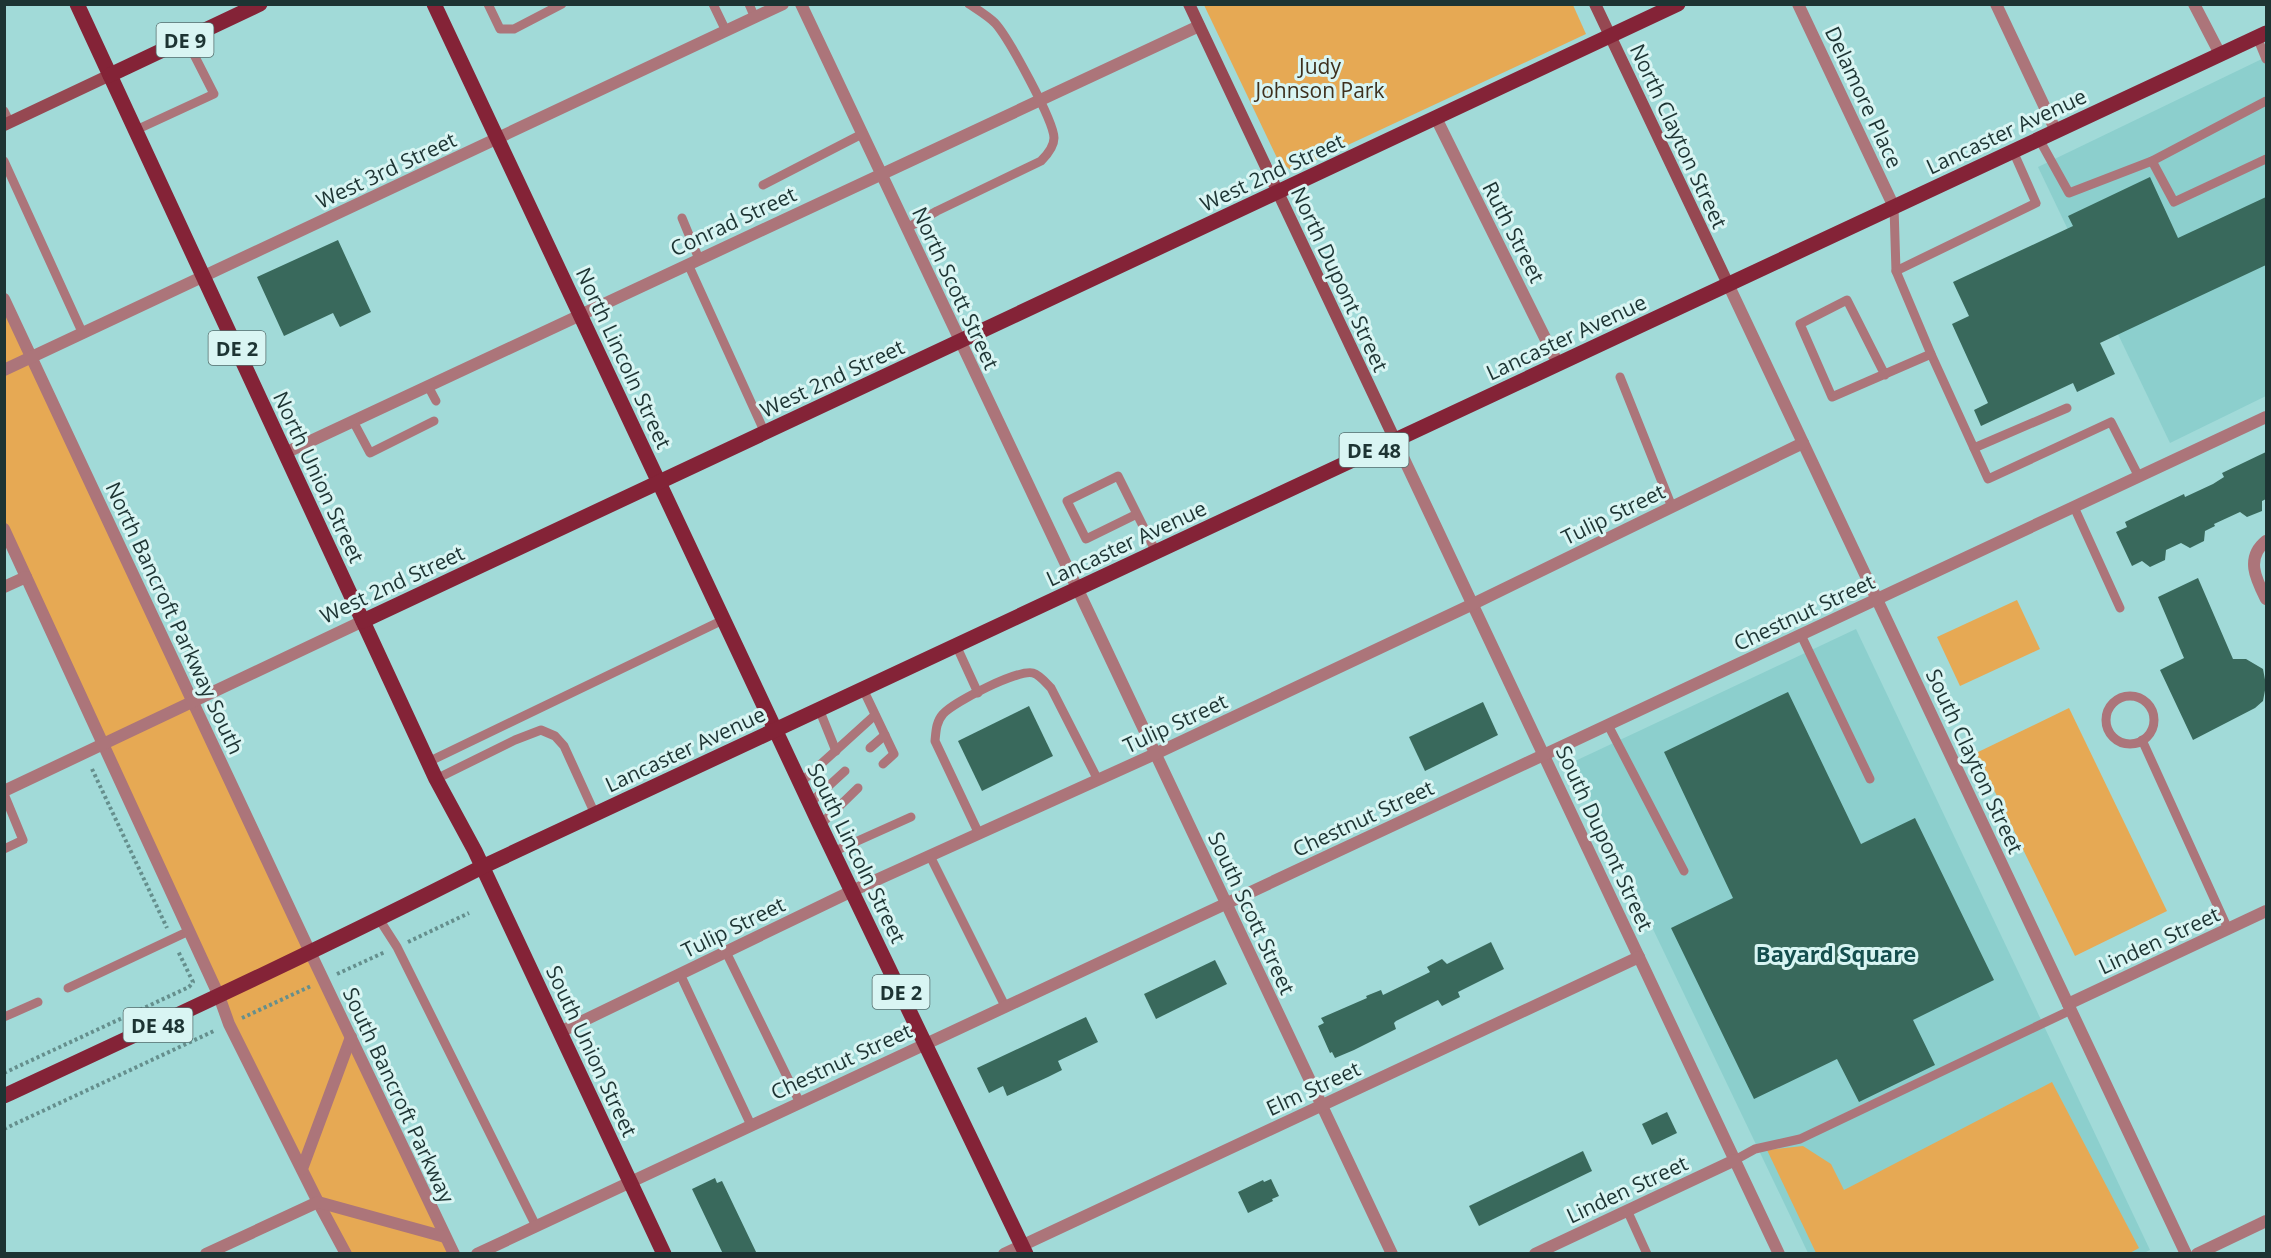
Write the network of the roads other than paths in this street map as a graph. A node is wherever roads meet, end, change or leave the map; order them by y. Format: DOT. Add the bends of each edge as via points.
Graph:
graph roads {
  1 [pos="77,4"];
  2 [pos="260,4"];
  3 [pos="434,4"];
  4 [pos="488,4"];
  5 [pos="562,4"];
  6 [pos="713,4"];
  7 [pos="749,4"];
  8 [pos="783,4"];
  9 [pos="801,4"];
  10 [pos="969,4"];
  11 [pos="1188,4"];
  12 [pos="1595,4"];
  13 [pos="1678,4"];
  14 [pos="1798,4"];
  15 [pos="1996,4"];
  16 [pos="2194,4"];
  17 [pos="755,18"];
  18 [pos="1198,26"];
  19 [pos="726,32"];
  20 [pos="2262,35"];
  21 [pos="1610,36"];
  22 [pos="186,39"];
  23 [pos="2220,54"];
  24 [pos="2266,59"];
  25 [pos="110,75"];
  26 [pos="1041,99"];
  27 [pos="2266,101"];
  28 [pos="4,111"];
  29 [pos="1436,118"];
  30 [pos="7,124"];
  31 [pos="136,130"];
  32 [pos="2056,131"];
  33 [pos="862,134"];
  34 [pos="497,139"];
  35 [pos="2038,139"];
  36 [pos="2013,151"];
  37 [pos="2266,159"];
  38 [pos="4,160"];
  39 [pos="2152,161"];
  40 [pos="881,174"];
  41 [pos="763,186"];
  42 [pos="1277,192"];
  43 [pos="1894,207"];
  44 [pos="682,218"];
  45 [pos="907,228"];
  46 [pos="693,262"];
  47 [pos="1896,271"];
  48 [pos="203,277"];
  49 [pos="1728,284"];
  50 [pos="4,299"];
  51 [pos="580,315"];
  52 [pos="83,334"];
  53 [pos="960,341"];
  54 [pos="1931,354"];
  55 [pos="31,358"];
  56 [pos="1558,364"];
  57 [pos="4,370"];
  58 [pos="1885,375"];
  59 [pos="1620,377"];
  60 [pos="428,386"];
  61 [pos="436,401"];
  62 [pos="2067,408"];
  63 [pos="2266,417"];
  64 [pos="353,421"];
  65 [pos="435,421"];
  66 [pos="765,433"];
  67 [pos="1395,440"];
  68 [pos="1803,443"];
  69 [pos="1974,448"];
  70 [pos="285,453"];
  71 [pos="2139,477"];
  72 [pos="659,483"];
  73 [pos="1672,507"];
  74 [pos="2074,507"];
  75 [pos="1137,514"];
  76 [pos="4,529"];
  77 [pos="2266,541"];
  78 [pos="1156,552"];
  79 [pos="26,577"];
  80 [pos="4,587"];
  81 [pos="1077,589"];
  82 [pos="1877,599"];
  83 [pos="2266,599"];
  84 [pos="1473,604"];
  85 [pos="2120,608"];
  86 [pos="723,620"];
  87 [pos="363,621"];
  88 [pos="1801,635"];
  89 [pos="956,645"];
  90 [pos="863,689"];
  91 [pos="978,693"];
  92 [pos="193,701"];
  93 [pos="819,710"];
  94 [pos="875,715"];
  95 [pos="1608,725"];
  96 [pos="775,730"];
  97 [pos="885,735"];
  98 [pos="2142,740"];
  99 [pos="103,746"];
  100 [pos="870,748"];
  101 [pos="836,751"];
  102 [pos="1155,754"];
  103 [pos="1544,755"];
  104 [pos="428,762"];
  105 [pos="883,764"];
  106 [pos="845,771"];
  107 [pos="436,779"];
  108 [pos="1870,779"];
  109 [pos="1098,780"];
  110 [pos="800,783"];
  111 [pos="858,788"];
  112 [pos="4,792"];
  113 [pos="810,803"];
  114 [pos="595,814"];
  115 [pos="911,817"];
  116 [pos="820,825"];
  117 [pos="979,834"];
  118 [pos="4,849"];
  119 [pos="833,852"];
  120 [pos="930,856"];
  121 [pos="482,867"];
  122 [pos="1684,872"];
  123 [pos="852,891"];
  124 [pos="1226,903"];
  125 [pos="2266,911"];
  126 [pos="379,919"];
  127 [pos="2228,929"];
  128 [pos="189,931"];
  129 [pos="310,952"];
  130 [pos="726,952"];
  131 [pos="1639,957"];
  132 [pos="680,974"];
  133 [pos="68,988"];
  134 [pos="219,996"];
  135 [pos="38,1002"];
  136 [pos="1005,1006"];
  137 [pos="2070,1007"];
  138 [pos="4,1017"];
  139 [pos="560,1032"];
  140 [pos="351,1037"];
  141 [pos="926,1044"];
  142 [pos="4,1096"];
  143 [pos="800,1102"];
  144 [pos="1322,1105"];
  145 [pos="751,1125"];
  146 [pos="1735,1160"];
  147 [pos="302,1168"];
  148 [pos="630,1182"];
  149 [pos="318,1202"];
  150 [pos="1627,1210"];
  151 [pos="2266,1221"];
  152 [pos="536,1226"];
  153 [pos="445,1237"];
  154 [pos="1024,1249"];
  155 [pos="206,1254"];
  156 [pos="346,1254"];
  157 [pos="454,1254"];
  158 [pos="477,1254"];
  159 [pos="664,1254"];
  160 [pos="1004,1254"];
  161 [pos="1392,1254"];
  162 [pos="1535,1254"];
  163 [pos="1647,1254"];
  164 [pos="1779,1254"];
  165 [pos="2186,1254"];
  166 [pos="2197,1254"];
  1 -- 25 [label="main road, North Union Street / DE 2"];
  2 -- 22 [label="main road, DE 9"];
  3 -- 34 [label="main road, North Lincoln Street / DE 2"];
  4 -- 5 [label="lane" via="500,29 514,29"];
  6 -- 19 [label="lane"];
  7 -- 17 [label="lane"];
  8 -- 17 [label="street, West 3rd Street"];
  9 -- 33 [label="street, North Scott Street"];
  10 -- 26 [label="lane" via="996,24"];
  11 -- 18 [label="street, North Dupont Street"];
  12 -- 21 [label="street, North Clayton Street"];
  13 -- 21 [label="main road, West 2nd Street"];
  14 -- 43 [label="street, Delamore Place"];
  15 -- 32 [label="street"];
  16 -- 23 [label="street"];
  17 -- 19 [label="street, West 3rd Street"];
  18 -- 26 [label="street, Conrad Street"];
  18 -- 42 [label="street, North Dupont Street"];
  19 -- 34 [label="street, West 3rd Street"];
  20 -- 23 [label="main road, Lancaster Avenue / DE 48"];
  20 -- 24 [label="lane"];
  21 -- 29 [label="main road, West 2nd Street"];
  21 -- 49 [label="street, North Clayton Street"];
  22 -- 25 [label="main road, DE 9"];
  22 -- 31 [label="lane" via="214,94"];
  23 -- 32 [label="main road, Lancaster Avenue / DE 48"];
  25 -- 30 [label="street"];
  25 -- 31 [label="main road, North Union Street / DE 2"];
  26 -- 40 [label="street, Conrad Street"];
  26 -- 45 [label="lane" via="1054,140 1041,161"];
  27 -- 39 [label="lane"];
  28 -- 30 [label="lane"];
  29 -- 42 [label="main road, West 2nd Street"];
  29 -- 56 [label="street, Ruth Street"];
  31 -- 48 [label="main road, North Union Street / DE 2"];
  32 -- 35 [label="main road, Lancaster Avenue / DE 48"];
  33 -- 40 [label="street, North Scott Street"];
  33 -- 41 [label="lane"];
  34 -- 48 [label="street, West 3rd Street"];
  34 -- 51 [label="main road, North Lincoln Street / DE 2"];
  35 -- 36 [label="main road, Lancaster Avenue / DE 48"];
  35 -- 39 [label="lane" via="2069,193"];
  36 -- 43 [label="main road, Lancaster Avenue / DE 48"];
  36 -- 47 [label="lane" via="2036,203"];
  37 -- 39 [label="lane" via="2174,202"];
  38 -- 52 [label="lane"];
  40 -- 45 [label="street, North Scott Street"];
  40 -- 46 [label="street, Conrad Street"];
  42 -- 53 [label="main road, West 2nd Street"];
  42 -- 67 [label="street, North Dupont Street"];
  43 -- 47 [label="lane"];
  43 -- 49 [label="main road, Lancaster Avenue / DE 48"];
  44 -- 46 [label="lane"];
  45 -- 53 [label="street, North Scott Street"];
  46 -- 51 [label="street, Conrad Street"];
  46 -- 66 [label="lane"];
  47 -- 54 [label="lane"];
  48 -- 52 [label="street, West 3rd Street"];
  48 -- 70 [label="main road, North Union Street / DE 2"];
  49 -- 56 [label="main road, Lancaster Avenue / DE 48"];
  49 -- 68 [label="street, South Clayton Street"];
  50 -- 55 [label="street, North Bancroft Parkway South"];
  51 -- 60 [label="street, Conrad Street"];
  51 -- 72 [label="main road, North Lincoln Street / DE 2"];
  52 -- 55 [label="street, West 3rd Street"];
  53 -- 66 [label="main road, West 2nd Street"];
  53 -- 81 [label="street, North Scott Street"];
  54 -- 58 [label="lane"];
  54 -- 69 [label="lane"];
  55 -- 57 [label="street, West 3rd Street"];
  55 -- 92 [label="street, North Bancroft Parkway South"];
  56 -- 67 [label="main road, Lancaster Avenue / DE 48"];
  58 -- 58 [label="lane" via="1832,397 1800,324 1847,300"];
  59 -- 73 [label="lane"];
  60 -- 61 [label="lane"];
  60 -- 64 [label="street, Conrad Street"];
  62 -- 69 [label="lane"];
  63 -- 71 [label="street, Chestnut Street"];
  64 -- 65 [label="lane" via="370,453"];
  64 -- 70 [label="street, Conrad Street"];
  66 -- 72 [label="main road, West 2nd Street"];
  67 -- 78 [label="main road, Lancaster Avenue / DE 48"];
  67 -- 84 [label="street, South Dupont Street"];
  68 -- 73 [label="street, Tulip Street"];
  68 -- 82 [label="street, South Clayton Street"];
  69 -- 71 [label="lane" via="1988,478 2111,422"];
  70 -- 87 [label="main road, North Union Street / DE 2"];
  71 -- 74 [label="street, Chestnut Street"];
  72 -- 86 [label="main road, North Lincoln Street / DE 2"];
  72 -- 87 [label="main road, West 2nd Street"];
  73 -- 84 [label="street, Tulip Street"];
  74 -- 82 [label="street, Chestnut Street"];
  74 -- 85 [label="lane"];
  75 -- 75 [label="lane" via="1086,539 1067,501 1118,476"];
  75 -- 78 [label="lane"];
  76 -- 79 [label="street"];
  77 -- 83 [label="street" via="2253,563"];
  78 -- 81 [label="main road, Lancaster Avenue / DE 48"];
  79 -- 80 [label="street"];
  79 -- 99 [label="street"];
  81 -- 89 [label="main road, Lancaster Avenue / DE 48"];
  81 -- 102 [label="street, South Scott Street"];
  82 -- 88 [label="street, Chestnut Street"];
  82 -- 137 [label="street, South Clayton Street"];
  84 -- 102 [label="street, Tulip Street"];
  84 -- 103 [label="street, South Dupont Street"];
  86 -- 96 [label="main road, North Lincoln Street / DE 2"];
  86 -- 104 [label="lane"];
  87 -- 92 [label="street, West 2nd Street"];
  87 -- 104 [label="main road, North Union Street / DE 2"];
  88 -- 95 [label="street, Chestnut Street"];
  88 -- 108 [label="lane"];
  89 -- 90 [label="main road, Lancaster Avenue / DE 48"];
  89 -- 91 [label="lane"];
  90 -- 93 [label="main road, Lancaster Avenue / DE 48"];
  90 -- 94 [label="lane"];
  91 -- 109 [label="lane" via="1020,673 1033,673 1043,679 1059,701"];
  91 -- 117 [label="lane" via="951,706 941,716 935,741"];
  92 -- 99 [label="street, West 2nd Street"];
  92 -- 129 [label="street, North Bancroft Parkway South"];
  93 -- 96 [label="main road, Lancaster Avenue / DE 48"];
  93 -- 101 [label="lane"];
  94 -- 97 [label="lane"];
  94 -- 101 [label="lane"];
  95 -- 103 [label="street, Chestnut Street"];
  95 -- 122 [label="lane"];
  96 -- 110 [label="main road, South Lincoln Street / DE 2"];
  96 -- 114 [label="main road, Lancaster Avenue / DE 48"];
  97 -- 100 [label="lane"];
  97 -- 105 [label="lane" via="894,754"];
  98 -- 98 [label="lane" via="2122,743 2109,732 2106,716 2116,700 2132,695 2152,710 2152,731"];
  98 -- 127 [label="lane"];
  99 -- 112 [label="street, West 2nd Street"];
  99 -- 128 [label="street"];
  101 -- 110 [label="lane"];
  102 -- 109 [label="street, Tulip Street"];
  102 -- 124 [label="street, South Scott Street"];
  103 -- 124 [label="street, Chestnut Street"];
  103 -- 131 [label="street, South Dupont Street"];
  104 -- 107 [label="main road, North Union Street / DE 2"];
  106 -- 113 [label="lane"];
  107 -- 114 [label="lane" via="541,730 555,736 564,746"];
  107 -- 121 [label="main road, North Union Street / DE 2"];
  109 -- 117 [label="street, Tulip Street"];
  110 -- 113 [label="main road, South Lincoln Street / DE 2"];
  111 -- 116 [label="lane"];
  112 -- 118 [label="lane" via="23,840"];
  113 -- 116 [label="main road, South Lincoln Street / DE 2"];
  114 -- 121 [label="main road, Lancaster Avenue / DE 48"];
  115 -- 119 [label="lane"];
  116 -- 119 [label="main road, South Lincoln Street / DE 2"];
  117 -- 120 [label="street, Tulip Street"];
  119 -- 123 [label="main road, South Lincoln Street / DE 2"];
  120 -- 123 [label="street, Tulip Street"];
  120 -- 136 [label="lane"];
  121 -- 126 [label="main road, Lancaster Avenue / DE 48"];
  121 -- 139 [label="main road, South Union Street / DE 2"];
  123 -- 130 [label="street, Tulip Street"];
  123 -- 141 [label="main road, South Lincoln Street / DE 2"];
  124 -- 136 [label="street, Chestnut Street"];
  124 -- 144 [label="street, South Scott Street"];
  125 -- 127 [label="street, Linden Street"];
  126 -- 129 [label="main road, Lancaster Avenue / DE 48"];
  126 -- 152 [label="lane" via="397,947"];
  127 -- 137 [label="street, Linden Street"];
  128 -- 133 [label="lane"];
  128 -- 134 [label="street"];
  129 -- 134 [label="main road, Lancaster Avenue / DE 48"];
  129 -- 140 [label="street, South Bancroft Parkway"];
  130 -- 132 [label="street, Tulip Street"];
  130 -- 143 [label="lane"];
  131 -- 144 [label="street, Elm Street"];
  131 -- 146 [label="street, South Dupont Street"];
  132 -- 139 [label="street, Tulip Street"];
  132 -- 145 [label="lane"];
  134 -- 142 [label="main road, Lancaster Avenue / DE 48"];
  134 -- 147 [label="street" via="229,1024"];
  135 -- 138 [label="lane"];
  136 -- 141 [label="street, Chestnut Street"];
  137 -- 146 [label="lane" via="1800,1139 1755,1149"];
  137 -- 165 [label="street, South Clayton Street"];
  139 -- 148 [label="main road, South Union Street / DE 2"];
  140 -- 147 [label="street"];
  140 -- 153 [label="street, South Bancroft Parkway"];
  141 -- 143 [label="street, Chestnut Street"];
  141 -- 154 [label="main road, South Lincoln Street / DE 2"];
  143 -- 145 [label="street, Chestnut Street"];
  144 -- 154 [label="street, Elm Street"];
  144 -- 161 [label="street, South Scott Street"];
  145 -- 148 [label="street, Chestnut Street"];
  146 -- 150 [label="street, Linden Street"];
  146 -- 164 [label="street, South Dupont Street"];
  147 -- 149 [label="street"];
  148 -- 152 [label="street, Chestnut Street"];
  148 -- 159 [label="main road, South Union Street / DE 2"];
  149 -- 153 [label="street"];
  149 -- 155 [label="street"];
  149 -- 156 [label="street"];
  150 -- 162 [label="street, Linden Street"];
  150 -- 163 [label="lane"];
  151 -- 166 [label="street"];
  152 -- 158 [label="street, Chestnut Street"];
  153 -- 157 [label="street, South Bancroft Parkway"];
  154 -- 160 [label="street, Elm Street"];
}
